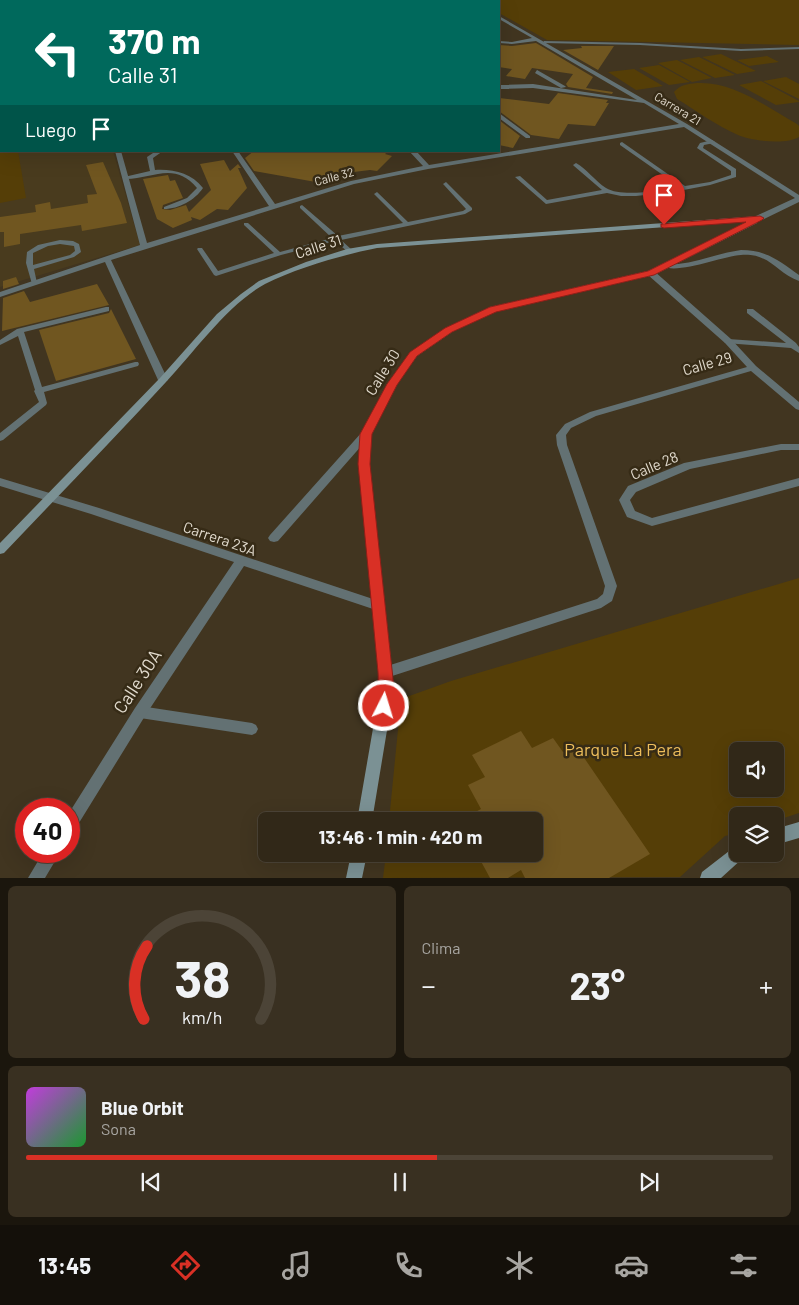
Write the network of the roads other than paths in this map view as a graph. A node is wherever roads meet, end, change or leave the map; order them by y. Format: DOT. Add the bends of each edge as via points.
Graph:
graph roads {
  1 [pos="500,18"];
  2 [pos="506,28"];
  3 [pos="521,29"];
  4 [pos="538,39"];
  5 [pos="500,42"];
  6 [pos="544,42"];
  7 [pos="799,48"];
  8 [pos="537,72"];
  9 [pos="500,87"];
  10 [pos="568,90"];
  11 [pos="647,103"];
  12 [pos="500,116"];
  13 [pos="685,125"];
  14 [pos="528,137"];
  15 [pos="712,142"];
  16 [pos="622,144"];
  17 [pos="118,152"];
  18 [pos="158,152"];
  19 [pos="236,152"];
  20 [pos="413,152"];
  21 [pos="487,152"];
  22 [pos="493,156"];
  23 [pos="576,164"];
  24 [pos="428,167"];
  25 [pos="153,172"];
  26 [pos="518,177"];
  27 [pos="126,178"];
  28 [pos="446,184"];
  29 [pos="683,188"];
  30 [pos="608,191"];
  31 [pos="377,194"];
  32 [pos="799,198"];
  33 [pos="272,205"];
  34 [pos="302,207"];
  35 [pos="166,208"];
  36 [pos="760,218"];
  37 [pos="246,224"];
  38 [pos="407,224"];
  39 [pos="336,239"];
  40 [pos="144,246"];
  41 [pos="200,250"];
  42 [pos="350,251"];
  43 [pos="279,254"];
  44 [pos="107,259"];
  45 [pos="667,266"];
  46 [pos="31,268"];
  47 [pos="651,273"];
  48 [pos="799,279"];
  49 [pos="34,283"];
  50 [pos="0,295"];
  51 [pos="106,309"];
  52 [pos="750,311"];
  53 [pos="20,331"];
  54 [pos="728,340"];
  55 [pos="0,343"];
  56 [pos="796,348"];
  57 [pos="136,364"];
  58 [pos="753,368"];
  59 [pos="163,380"];
  60 [pos="38,392"];
  61 [pos="799,407"];
  62 [pos="366,434"];
  63 [pos="0,438"];
  64 [pos="799,447"];
  65 [pos="0,482"];
  66 [pos="799,482"];
  67 [pos="52,497"];
  68 [pos="274,538"];
  69 [pos="0,550"];
  70 [pos="241,561"];
  71 [pos="379,606"];
  72 [pos="386,672"];
  73 [pos="140,712"];
  74 [pos="252,729"];
  75 [pos="80,808"];
  76 [pos="366,812"];
  77 [pos="799,830"];
  78 [pos="784,834"];
  79 [pos="729,860"];
  80 [pos="357,862"];
  81 [pos="45,863"];
  82 [pos="36,878"];
  83 [pos="354,878"];
  84 [pos="708,878"];
  1 -- 3 [label="street, Carrera 21"];
  2 -- 3 [label="street"];
  3 -- 4 [label="street, Carrera 21"];
  4 -- 5 [label="street"];
  4 -- 6 [label="street, Carrera 21"];
  6 -- 7 [label="lane" via="741,50"];
  6 -- 11 [label="street, Carrera 21"];
  8 -- 10 [label="street"];
  9 -- 10 [label="street" via="521,85"];
  10 -- 11 [label="street"];
  11 -- 13 [label="street, Carrera 21"];
  12 -- 14 [label="street"];
  13 -- 15 [label="street, Carrera 21"];
  13 -- 22 [label="street, Calle 32"];
  15 -- 29 [label="lane" via="702,144 700,148 736,173 722,180"];
  15 -- 32 [label="street, Carrera 21"];
  16 -- 29 [label="lane"];
  17 -- 27 [label="street"];
  18 -- 25 [label="lane" via="150,157"];
  19 -- 33 [label="street"];
  20 -- 24 [label="street"];
  21 -- 22 [label="street"];
  22 -- 24 [label="street, Calle 32"];
  23 -- 30 [label="lane"];
  24 -- 33 [label="street, Calle 32" via="353,182"];
  25 -- 27 [label="lane"];
  25 -- 35 [label="lane" via="188,176 200,188 183,203"];
  26 -- 30 [label="lane" via="546,202"];
  27 -- 40 [label="street"];
  28 -- 38 [label="lane" via="470,208 465,212"];
  29 -- 30 [label="lane" via="624,195"];
  31 -- 38 [label="lane"];
  32 -- 36 [label="street, Calle 30"];
  33 -- 40 [label="street, Calle 32"];
  34 -- 39 [label="lane"];
  36 -- 42 [label="street, Calle 31" via="377,246"];
  36 -- 45 [label="street, Calle 30"];
  37 -- 43 [label="lane"];
  38 -- 39 [label="lane"];
  39 -- 42 [label="lane"];
  39 -- 43 [label="lane"];
  40 -- 44 [label="street, Calle 32"];
  41 -- 43 [label="lane" via="216,274"];
  42 -- 59 [label="street, Calle 31" via="262,283 220,316"];
  44 -- 49 [label="street, Calle 32"];
  44 -- 59 [label="street"];
  45 -- 47 [label="street, Calle 30"];
  45 -- 48 [label="street" via="677,267 743,252 770,259"];
  46 -- 46 [label="lane" via="72,256 78,252 77,245 69,242 34,248 29,256"];
  46 -- 49 [label="lane"];
  47 -- 54 [label="street, Calle 29"];
  47 -- 62 [label="street, Calle 30" via="493,310 449,330 414,354 392,384"];
  49 -- 50 [label="street, Calle 32"];
  51 -- 53 [label="lane"];
  52 -- 56 [label="lane"];
  53 -- 55 [label="lane"];
  53 -- 60 [label="lane"];
  54 -- 56 [label="lane"];
  54 -- 58 [label="street, Calle 29"];
  57 -- 60 [label="lane"];
  58 -- 61 [label="street"];
  58 -- 72 [label="street, Calle 29" via="593,414 568,426 561,435 611,586 608,597 601,603"];
  59 -- 67 [label="street, Calle 31"];
  60 -- 63 [label="lane" via="43,403"];
  62 -- 68 [label="street"];
  62 -- 71 [label="street, Calle 30" via="364,464"];
  64 -- 66 [label="street, Calle 28" via="781,447 688,466 632,489 624,500 631,514 652,522"];
  65 -- 67 [label="street, Carrera 23A"];
  67 -- 69 [label="street, Calle 31"];
  67 -- 70 [label="street, Carrera 23A"];
  70 -- 71 [label="street, Carrera 23A"];
  70 -- 73 [label="street, Calle 30A"];
  71 -- 72 [label="street, Calle 30"];
  72 -- 76 [label="street, Calle 30" via="387,688"];
  73 -- 74 [label="lane"];
  73 -- 75 [label="street, Calle 30A"];
  77 -- 78 [label="street"];
  79 -- 84 [label="street"];
  80 -- 83 [label="street"];
  81 -- 82 [label="street"];
}
